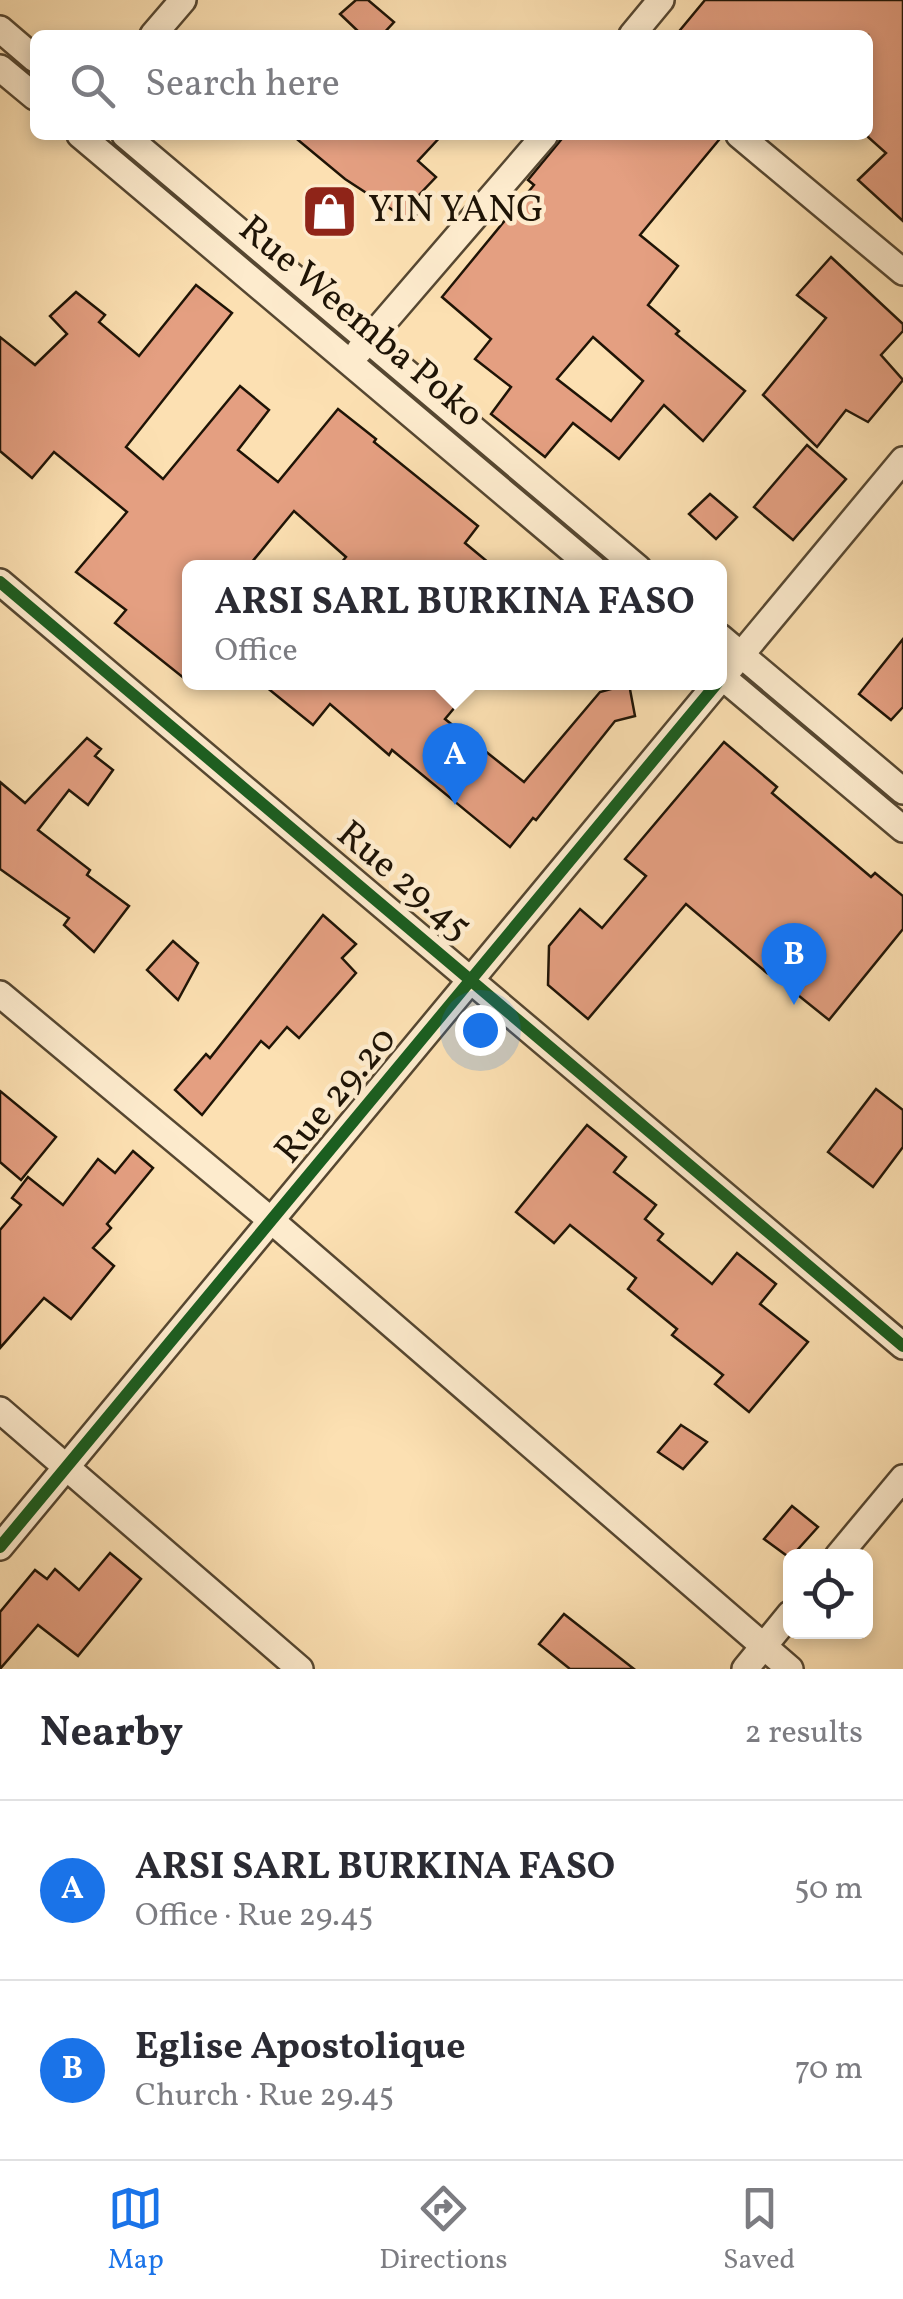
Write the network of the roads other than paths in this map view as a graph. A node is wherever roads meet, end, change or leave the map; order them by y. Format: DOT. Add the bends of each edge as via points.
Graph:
graph roads {
  1 [pos="183,0"];
  2 [pos="661,0"];
  3 [pos="0,29"];
  4 [pos="157,30"];
  5 [pos="636,30"];
  6 [pos="30,55"];
  7 [pos="0,68"];
  8 [pos="30,94"];
  9 [pos="86,140"];
  10 [pos="131,140"];
  11 [pos="541,140"];
  12 [pos="745,140"];
  13 [pos="903,272"];
  14 [pos="368,340"];
  15 [pos="349,362"];
  16 [pos="903,460"];
  17 [pos="584,560"];
  18 [pos="629,560"];
  19 [pos="0,582"];
  20 [pos="727,643"];
  21 [pos="742,655"];
  22 [pos="727,671"];
  23 [pos="727,685"];
  24 [pos="711,690"];
  25 [pos="903,792"];
  26 [pos="903,829"];
  27 [pos="472,980"];
  28 [pos="0,994"];
  29 [pos="272,1222"];
  30 [pos="903,1346"];
  31 [pos="0,1410"];
  32 [pos="67,1466"];
  33 [pos="903,1478"];
  34 [pos="0,1547"];
  35 [pos="844,1549"];
  36 [pos="783,1623"];
  37 [pos="763,1648"];
  38 [pos="300,1669"];
  39 [pos="745,1669"];
  40 [pos="790,1669"];
  1 -- 4 [label="street"];
  2 -- 5 [label="street"];
  3 -- 6 [label="street"];
  7 -- 8 [label="street"];
  9 -- 15 [label="street, Rue Weemba Poko"];
  10 -- 14 [label="street, Rue Weemba Poko"];
  11 -- 14 [label="street"];
  12 -- 13 [label="street"];
  14 -- 15 [label="street"];
  14 -- 18 [label="street, Rue Weemba Poko"];
  15 -- 17 [label="street, Rue Weemba Poko"];
  16 -- 21 [label="street, Rue 29.20"];
  19 -- 27 [label="street, Rue 29.45"];
  20 -- 21 [label="street"];
  21 -- 22 [label="street, Rue 29.20"];
  21 -- 25 [label="street"];
  23 -- 26 [label="street"];
  24 -- 27 [label="street, Rue 29.20"];
  27 -- 29 [label="street, Rue 29.20"];
  27 -- 30 [label="street, Rue 29.45"];
  28 -- 29 [label="street"];
  29 -- 32 [label="street, Rue 29.20"];
  29 -- 37 [label="street"];
  31 -- 32 [label="street"];
  32 -- 34 [label="street, Rue 29.20"];
  32 -- 38 [label="street"];
  33 -- 35 [label="street"];
  36 -- 37 [label="street"];
  37 -- 39 [label="street"];
  37 -- 40 [label="street"];
}
